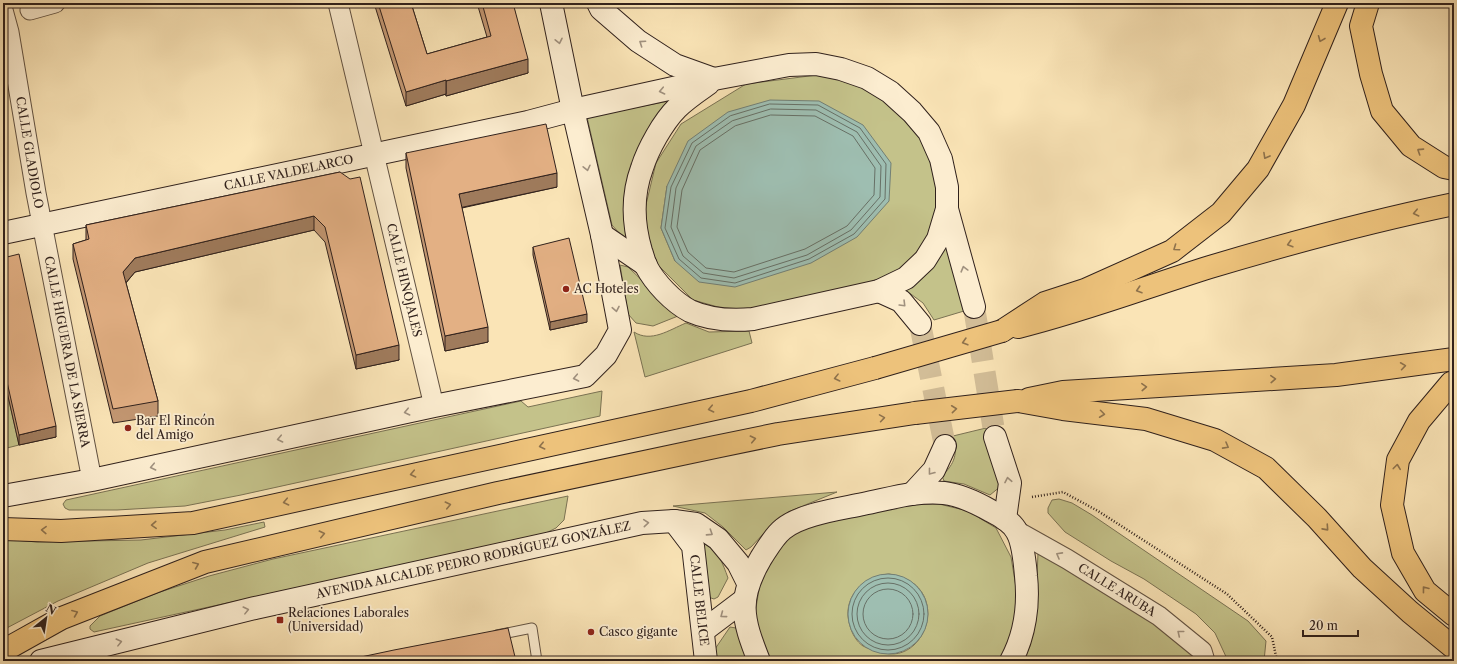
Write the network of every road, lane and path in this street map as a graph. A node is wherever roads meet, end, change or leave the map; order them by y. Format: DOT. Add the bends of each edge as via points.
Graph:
graph roads {
  1 [pos="55,3"];
  2 [pos="338,3"];
  3 [pos="551,3"];
  4 [pos="598,3"];
  5 [pos="1337,3"];
  6 [pos="1368,3"];
  7 [pos="3,10"];
  8 [pos="30,10"];
  9 [pos="714,79"];
  10 [pos="573,110"];
  11 [pos="374,154"];
  12 [pos="1454,169"];
  13 [pos="1454,204"];
  14 [pos="948,209"];
  15 [pos="42,224"];
  16 [pos="3,232"];
  17 [pos="602,235"];
  18 [pos="646,265"];
  19 [pos="879,290"];
  20 [pos="974,307"];
  21 [pos="1047,311"];
  22 [pos="920,324"];
  23 [pos="1454,359"];
  24 [pos="1454,382"];
  25 [pos="1063,400"];
  26 [pos="434,406"];
  27 [pos="995,437"];
  28 [pos="946,446"];
  29 [pos="92,480"];
  30 [pos="912,494"];
  31 [pos="3,496"];
  32 [pos="1032,497"];
  33 [pos="674,521"];
  34 [pos="1011,525"];
  35 [pos="3,529"];
  36 [pos="746,591"];
  37 [pos="1454,615"];
  38 [pos="703,631"];
  39 [pos="486,637"];
  40 [pos="1454,648"];
  41 [pos="3,651"];
  42 [pos="41,661"];
  43 [pos="537,661"];
  44 [pos="706,661"];
  45 [pos="759,661"];
  46 [pos="1011,661"];
  47 [pos="1205,661"];
  48 [pos="1277,661"];
  1 -- 8 [label="street"];
  2 -- 11 [label="street, CALLE HINOJALES"];
  3 -- 10 [label="street, one-way"];
  9 -- 4 [label="street, one-way" via="676,65 638,41 601,9"];
  5 -- 21 [label="highway, one-way" via="1294,105 1258,169 1221,213 1172,251 1085,290"];
  12 -- 6 [label="highway, one-way" via="1444,167 1411,146 1382,111 1361,26"];
  7 -- 15 [label="street, CALLE GLADIOLO"];
  9 -- 10 [label="street, CALLE VALDELARCO, one-way"];
  9 -- 14 [label="street, CALLE VALDELARCO" via="789,65 816,64 867,78 890,92 929,132 941,160 947,187"];
  9 -- 18 [label="street" via="677,108 651,146 642,169 634,218"];
  10 -- 11 [label="street, CALLE VALDELARCO" via="528,122"];
  10 -- 17 [label="street, one-way"];
  11 -- 15 [label="street, CALLE VALDELARCO"];
  11 -- 26 [label="street, CALLE HINOJALES"];
  13 -- 21 [label="highway, one-way" via="1338,231"];
  14 -- 19 [label="street" via="938,239 925,260 906,278"];
  20 -- 14 [label="street, one-way"];
  15 -- 16 [label="street, CALLE VALDELARCO"];
  15 -- 29 [label="street, CALLE HIGUERA DE LA SIERRA"];
  17 -- 18 [label="street"];
  17 -- 26 [label="street, one-way" via="620,330 606,355 585,376"];
  18 -- 19 [label="street" via="671,297 690,311 716,319 753,319"];
  19 -- 22 [label="street, one-way" via="901,301"];
  21 -- 35 [label="highway, one-way, bridge" via="1002,331 875,368 750,400 193,523 61,531"];
  25 -- 23 [label="highway, one-way" via="1336,375"];
  37 -- 24 [label="highway, one-way" via="1425,591 1403,553 1392,505 1398,460 1419,421"];
  25 -- 40 [label="highway, one-way" via="1146,419 1215,440 1266,468 1318,518 1362,568"];
  41 -- 25 [label="highway, one-way, bridge" via="62,618 205,562 498,493 778,434 915,413 1018,401"];
  26 -- 29 [label="street, one-way"];
  34 -- 27 [label="street, one-way" via="1010,483"];
  28 -- 30 [label="street, one-way" via="934,470"];
  29 -- 31 [label="street"];
  30 -- 34 [label="street" via="944,493 975,501"];
  30 -- 36 [label="street" via="821,513 788,526 766,549"];
  32 -- 48 [label="path" via="1063,492 1098,511 1227,594 1272,637"];
  33 -- 36 [label="street, AVENIDA ALCALDE PEDRO RODRÍGUEZ GONZÁLEZ, one-way" via="696,524 718,539 738,563"];
  33 -- 38 [label="street, CALLE BELICE" via="693,546"];
  42 -- 33 [label="street, AVENIDA ALCALDE PEDRO RODRÍGUEZ GONZÁLEZ, one-way" via="255,608 589,534 642,523"];
  34 -- 46 [label="street" via="1025,560 1028,591 1020,639"];
  47 -- 34 [label="street, CALLE ARUBA, one-way" via="1202,651 1159,616"];
  36 -- 38 [label="street, one-way"];
  36 -- 45 [label="street" via="745,620"];
  38 -- 44 [label="street, CALLE BELICE"];
  39 -- 43 [label="lane" via="532,628"];
}
